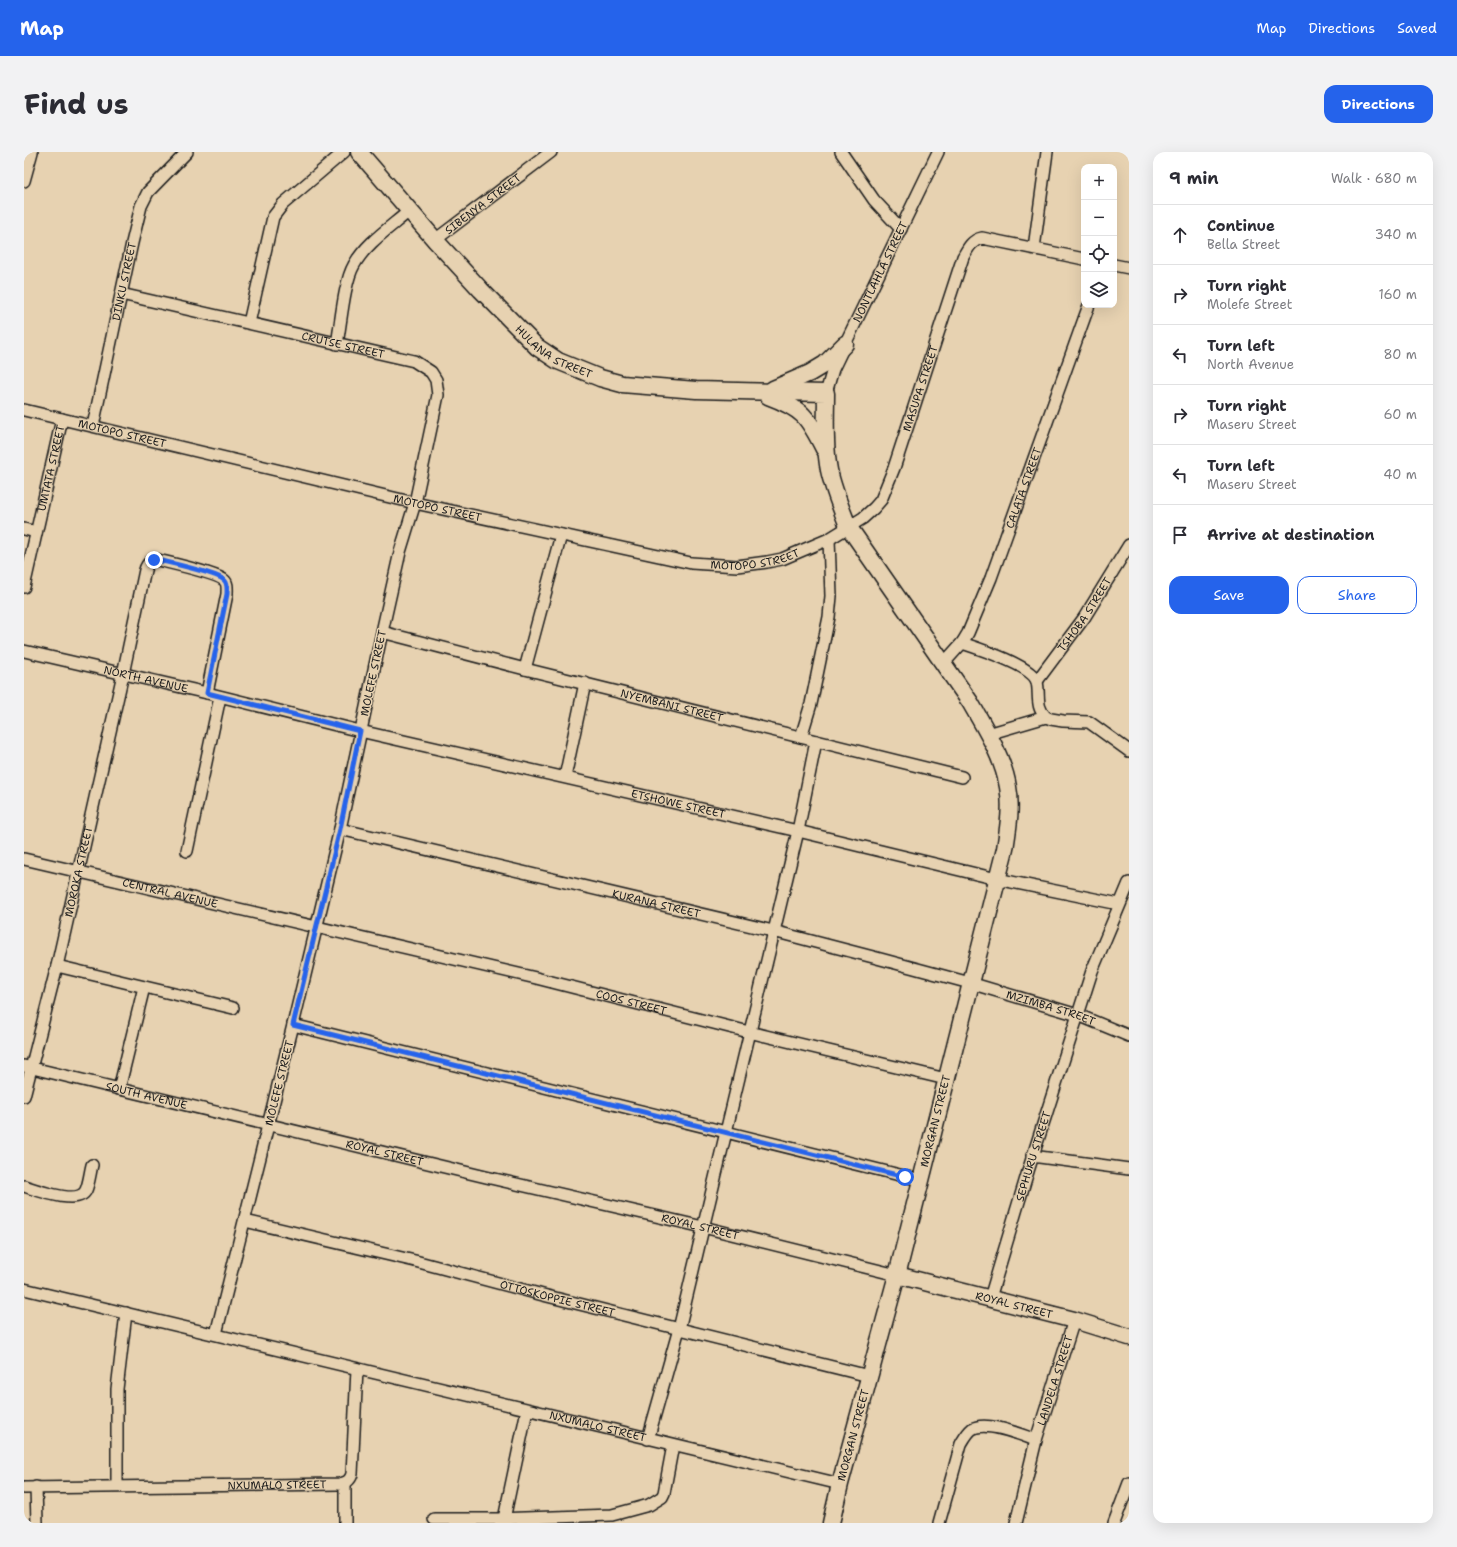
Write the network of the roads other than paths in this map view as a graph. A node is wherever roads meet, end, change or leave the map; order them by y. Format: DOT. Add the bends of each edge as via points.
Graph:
graph roads {
  1 [pos="32,152"];
  2 [pos="187,152"];
  3 [pos="344,152"];
  4 [pos="359,152"];
  5 [pos="551,152"];
  6 [pos="841,152"];
  7 [pos="938,152"];
  8 [pos="1047,152"];
  9 [pos="24,181"];
  10 [pos="409,211"];
  11 [pos="901,229"];
  12 [pos="435,240"];
  13 [pos="1034,248"];
  14 [pos="1081,258"];
  15 [pos="1117,266"];
  16 [pos="1129,268"];
  17 [pos="121,294"];
  18 [pos="1088,308"];
  19 [pos="249,323"];
  20 [pos="338,344"];
  21 [pos="844,344"];
  22 [pos="762,392"];
  23 [pos="826,393"];
  24 [pos="24,410"];
  25 [pos="62,419"];
  26 [pos="93,426"];
  27 [pos="827,454"];
  28 [pos="415,503"];
  29 [pos="848,526"];
  30 [pos="24,529"];
  31 [pos="36,532"];
  32 [pos="561,535"];
  33 [pos="829,539"];
  34 [pos="1129,545"];
  35 [pos="24,587"];
  36 [pos="382,632"];
  37 [pos="962,643"];
  38 [pos="24,651"];
  39 [pos="944,663"];
  40 [pos="526,670"];
  41 [pos="123,674"];
  42 [pos="1037,681"];
  43 [pos="585,683"];
  44 [pos="207,693"];
  45 [pos="220,696"];
  46 [pos="1046,717"];
  47 [pos="360,731"];
  48 [pos="988,734"];
  49 [pos="801,737"];
  50 [pos="816,741"];
  51 [pos="1129,751"];
  52 [pos="565,777"];
  53 [pos="962,777"];
  54 [pos="340,829"];
  55 [pos="798,831"];
  56 [pos="187,851"];
  57 [pos="24,859"];
  58 [pos="77,871"];
  59 [pos="997,879"];
  60 [pos="1129,883"];
  61 [pos="1119,904"];
  62 [pos="316,927"];
  63 [pos="773,931"];
  64 [pos="57,966"];
  65 [pos="970,983"];
  66 [pos="144,987"];
  67 [pos="233,1008"];
  68 [pos="1078,1015"];
  69 [pos="293,1025"];
  70 [pos="749,1032"];
  71 [pos="1129,1036"];
  72 [pos="28,1067"];
  73 [pos="946,1080"];
  74 [pos="119,1089"];
  75 [pos="24,1096"];
  76 [pos="269,1124"];
  77 [pos="726,1132"];
  78 [pos="1032,1156"];
  79 [pos="92,1165"];
  80 [pos="1129,1168"];
  81 [pos="920,1180"];
  82 [pos="24,1186"];
  83 [pos="245,1221"];
  84 [pos="703,1227"];
  85 [pos="897,1275"];
  86 [pos="24,1289"];
  87 [pos="990,1298"];
  88 [pos="126,1313"];
  89 [pos="1074,1320"];
  90 [pos="679,1329"];
  91 [pos="216,1334"];
  92 [pos="1128,1335"];
  93 [pos="357,1369"];
  94 [pos="869,1376"];
  95 [pos="527,1410"];
  96 [pos="648,1439"];
  97 [pos="1036,1440"];
  98 [pos="673,1445"];
  99 [pos="346,1482"];
  100 [pos="1129,1483"];
  101 [pos="840,1484"];
  102 [pos="116,1486"];
  103 [pos="24,1488"];
  104 [pos="36,1488"];
  105 [pos="504,1519"];
  106 [pos="434,1520"];
  107 [pos="37,1523"];
  108 [pos="345,1523"];
  109 [pos="830,1523"];
  110 [pos="939,1523"];
  111 [pos="1016,1523"];
  112 [pos="1114,1523"];
  1 -- 9 [label="street"];
  2 -- 17 [label="street, DINKU STREET" via="148,192 141,206"];
  3 -- 19 [label="street" via="283,204 273,217"];
  4 -- 10 [label="street, HULANA STREET"];
  5 -- 12 [label="street, SIBENYA STREET"];
  6 -- 11 [label="street" via="874,200"];
  7 -- 11 [label="street, NONTLAHLA STREET"];
  8 -- 13 [label="street"];
  10 -- 12 [label="street, HULANA STREET"];
  10 -- 20 [label="street" via="371,244 353,266 347,285"];
  11 -- 21 [label="street, NONTLAHLA STREET"];
  12 -- 22 [label="street, HULANA STREET" via="525,336 558,361 622,384"];
  13 -- 14 [label="street"];
  13 -- 29 [label="street, MASUPA STREET" via="982,238 976,239 967,249 889,484 874,508"];
  15 -- 16 [label="street"];
  17 -- 19 [label="street, CRUTSE STREET"];
  17 -- 26 [label="street, DINKU STREET"];
  18 -- 37 [label="street, CALATA STREET" via="991,578"];
  19 -- 20 [label="street, CRUTSE STREET"];
  20 -- 28 [label="street, CRUTSE STREET" via="414,361 431,372 436,380 437,402"];
  21 -- 22 [label="street" via="825,364 810,373"];
  21 -- 23 [label="street, NONTLAHLA STREET"];
  22 -- 23 [label="street, HULANA STREET"];
  22 -- 27 [label="street" via="789,404 804,415"];
  23 -- 27 [label="street"];
  24 -- 25 [label="street, MOTOPO STREET"];
  25 -- 26 [label="street, MOTOPO STREET"];
  25 -- 31 [label="street, UMTATA STREET"];
  26 -- 28 [label="street, MOTOPO STREET"];
  27 -- 29 [label="street, MORGAN STREET" via="831,477"];
  28 -- 32 [label="street, MOTOPO STREET"];
  28 -- 36 [label="street, MOLEFE STREET" via="400,552"];
  29 -- 33 [label="street, MOTOPO STREET"];
  29 -- 39 [label="street, MORGAN STREET"];
  30 -- 31 [label="street"];
  31 -- 35 [label="street, UMTATA STREET"];
  32 -- 33 [label="street, MOTOPO STREET" via="699,565 726,566 782,559"];
  32 -- 40 [label="street"];
  33 -- 49 [label="street" via="829,617 811,704"];
  34 -- 42 [label="street, TSHOBA STREET" via="1084,618"];
  36 -- 40 [label="street, NYEMBANI STREET"];
  36 -- 47 [label="street, MOLEFE STREET"];
  37 -- 39 [label="street, CALATA STREET"];
  37 -- 42 [label="street" via="1020,666 1031,673"];
  38 -- 41 [label="street, NORTH AVENUE"];
  39 -- 48 [label="street, MORGAN STREET"];
  40 -- 43 [label="street, NYEMBANI STREET"];
  41 -- 44 [label="street, NORTH AVENUE"];
  41 -- 44 [label="street, MOROKA STREET" via="145,570 150,562 158,560 222,578 226,583 227,594"];
  41 -- 58 [label="street, MOROKA STREET"];
  42 -- 46 [label="street" via="1040,709"];
  43 -- 49 [label="street, NYEMBANI STREET"];
  43 -- 52 [label="street"];
  44 -- 45 [label="street, NORTH AVENUE"];
  45 -- 47 [label="street, NORTH AVENUE"];
  45 -- 56 [label="street"];
  46 -- 48 [label="street"];
  46 -- 51 [label="street" via="1063,721 1089,722"];
  47 -- 52 [label="street, ETSHOWE STREET"];
  47 -- 54 [label="street, MOLEFE STREET"];
  48 -- 59 [label="street, MORGAN STREET" via="1008,787 1008,834"];
  49 -- 50 [label="street, NYEMBANI STREET"];
  50 -- 53 [label="street, NYEMBANI STREET"];
  50 -- 55 [label="street"];
  52 -- 55 [label="street, ETSHOWE STREET"];
  54 -- 62 [label="street, MOLEFE STREET"];
  54 -- 63 [label="street, KURANA STREET"];
  55 -- 59 [label="street, ETSHOWE STREET"];
  55 -- 63 [label="street"];
  57 -- 58 [label="street, CENTRAL AVENUE"];
  58 -- 62 [label="street, CENTRAL AVENUE"];
  58 -- 64 [label="street, MOROKA STREET"];
  59 -- 61 [label="street, ETSHOWE STREET"];
  59 -- 65 [label="street, MORGAN STREET"];
  60 -- 61 [label="street, SEPHURU STREET"];
  61 -- 68 [label="street, SEPHURU STREET" via="1092,971"];
  62 -- 69 [label="street, MOLEFE STREET"];
  62 -- 70 [label="street, COOS STREET" via="536,978"];
  63 -- 65 [label="street, KURANA STREET"];
  63 -- 70 [label="street"];
  64 -- 66 [label="street"];
  64 -- 72 [label="street, MOROKA STREET"];
  65 -- 68 [label="street, MZIMBA STREET"];
  65 -- 73 [label="street, MORGAN STREET"];
  66 -- 67 [label="street"];
  66 -- 74 [label="street"];
  68 -- 71 [label="street, MZIMBA STREET"];
  68 -- 78 [label="street, SEPHURU STREET"];
  69 -- 76 [label="street, MOLEFE STREET"];
  69 -- 77 [label="street"];
  70 -- 73 [label="street, COOS STREET"];
  70 -- 77 [label="street"];
  72 -- 74 [label="street, SOUTH AVENUE"];
  72 -- 75 [label="street, MOROKA STREET"];
  73 -- 81 [label="street, MORGAN STREET"];
  74 -- 76 [label="street, SOUTH AVENUE"];
  76 -- 83 [label="street, MOLEFE STREET"];
  76 -- 84 [label="street, ROYAL STREET"];
  77 -- 81 [label="street"];
  77 -- 84 [label="street"];
  78 -- 80 [label="street"];
  78 -- 87 [label="street, SEPHURU STREET"];
  79 -- 82 [label="street" via="86,1191 78,1197"];
  81 -- 85 [label="street, MORGAN STREET"];
  83 -- 90 [label="street, OTTOSKOPPIE STREET" via="415,1261"];
  83 -- 91 [label="street, MOLEFE STREET"];
  84 -- 85 [label="street, ROYAL STREET"];
  84 -- 90 [label="street"];
  85 -- 87 [label="street, ROYAL STREET"];
  85 -- 94 [label="street, MORGAN STREET"];
  86 -- 88 [label="street, NXUMALO STREET"];
  87 -- 89 [label="street, ROYAL STREET"];
  88 -- 91 [label="street, NXUMALO STREET"];
  88 -- 102 [label="street" via="117,1389"];
  89 -- 92 [label="street, ROYAL STREET"];
  89 -- 97 [label="street, LANDELA STREET"];
  90 -- 94 [label="street, OTTOSKOPPIE STREET"];
  90 -- 96 [label="street"];
  91 -- 93 [label="street, NXUMALO STREET"];
  93 -- 95 [label="street, NXUMALO STREET"];
  93 -- 99 [label="street" via="352,1474"];
  94 -- 101 [label="street, MORGAN STREET"];
  95 -- 96 [label="street, NXUMALO STREET"];
  95 -- 105 [label="street"];
  96 -- 98 [label="street, NXUMALO STREET"];
  97 -- 110 [label="street, LANDELA STREET" via="985,1425 973,1428 961,1444"];
  97 -- 111 [label="street, LANDELA STREET"];
  98 -- 101 [label="street, NXUMALO STREET"];
  98 -- 105 [label="street" via="664,1493 649,1505 612,1515"];
  99 -- 102 [label="street, NXUMALO STREET"];
  99 -- 108 [label="street"];
  100 -- 112 [label="street"];
  101 -- 109 [label="street, MORGAN STREET"];
  102 -- 104 [label="street, NXUMALO STREET"];
  103 -- 104 [label="street, NXUMALO STREET"];
  104 -- 107 [label="street"];
  105 -- 106 [label="street"];
}
